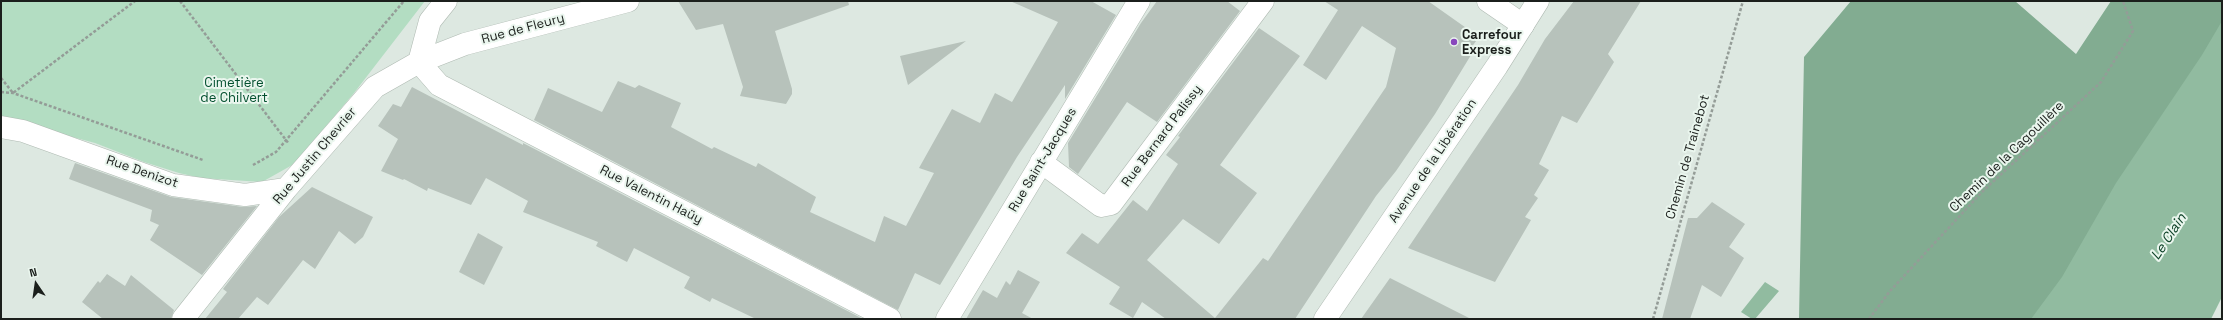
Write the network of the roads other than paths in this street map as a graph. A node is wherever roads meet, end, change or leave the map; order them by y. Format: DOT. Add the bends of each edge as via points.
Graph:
graph roads {
  1 [pos="446,1"];
  2 [pos="628,1"];
  3 [pos="1139,1"];
  4 [pos="1263,1"];
  5 [pos="1488,1"];
  6 [pos="1538,1"];
  7 [pos="1523,25"];
  8 [pos="419,62"];
  9 [pos="1,127"];
  10 [pos="1042,162"];
  11 [pos="286,189"];
  12 [pos="183,319"];
  13 [pos="890,319"];
  14 [pos="947,319"];
  15 [pos="1325,319"];
  1 -- 8 [label="street" via="430,21"];
  2 -- 8 [label="street, Rue de Fleury" via="465,44"];
  3 -- 10 [label="street, Rue Saint-Jacques"];
  4 -- 10 [label="street, Rue Bernard Palissy" via="1111,204 1101,206"];
  5 -- 7 [label="street"];
  6 -- 7 [label="street, Avenue de la Libération"];
  7 -- 15 [label="street, Avenue de la Libération"];
  8 -- 11 [label="street, Rue Justin Chevrier" via="375,87"];
  8 -- 13 [label="street, Rue Valentin Haüy" via="439,85"];
  9 -- 11 [label="street, Rue Denizot" via="24,131 173,185 245,195"];
  10 -- 14 [label="street, Rue Saint-Jacques"];
  11 -- 12 [label="street, Rue Justin Chevrier"];
}
